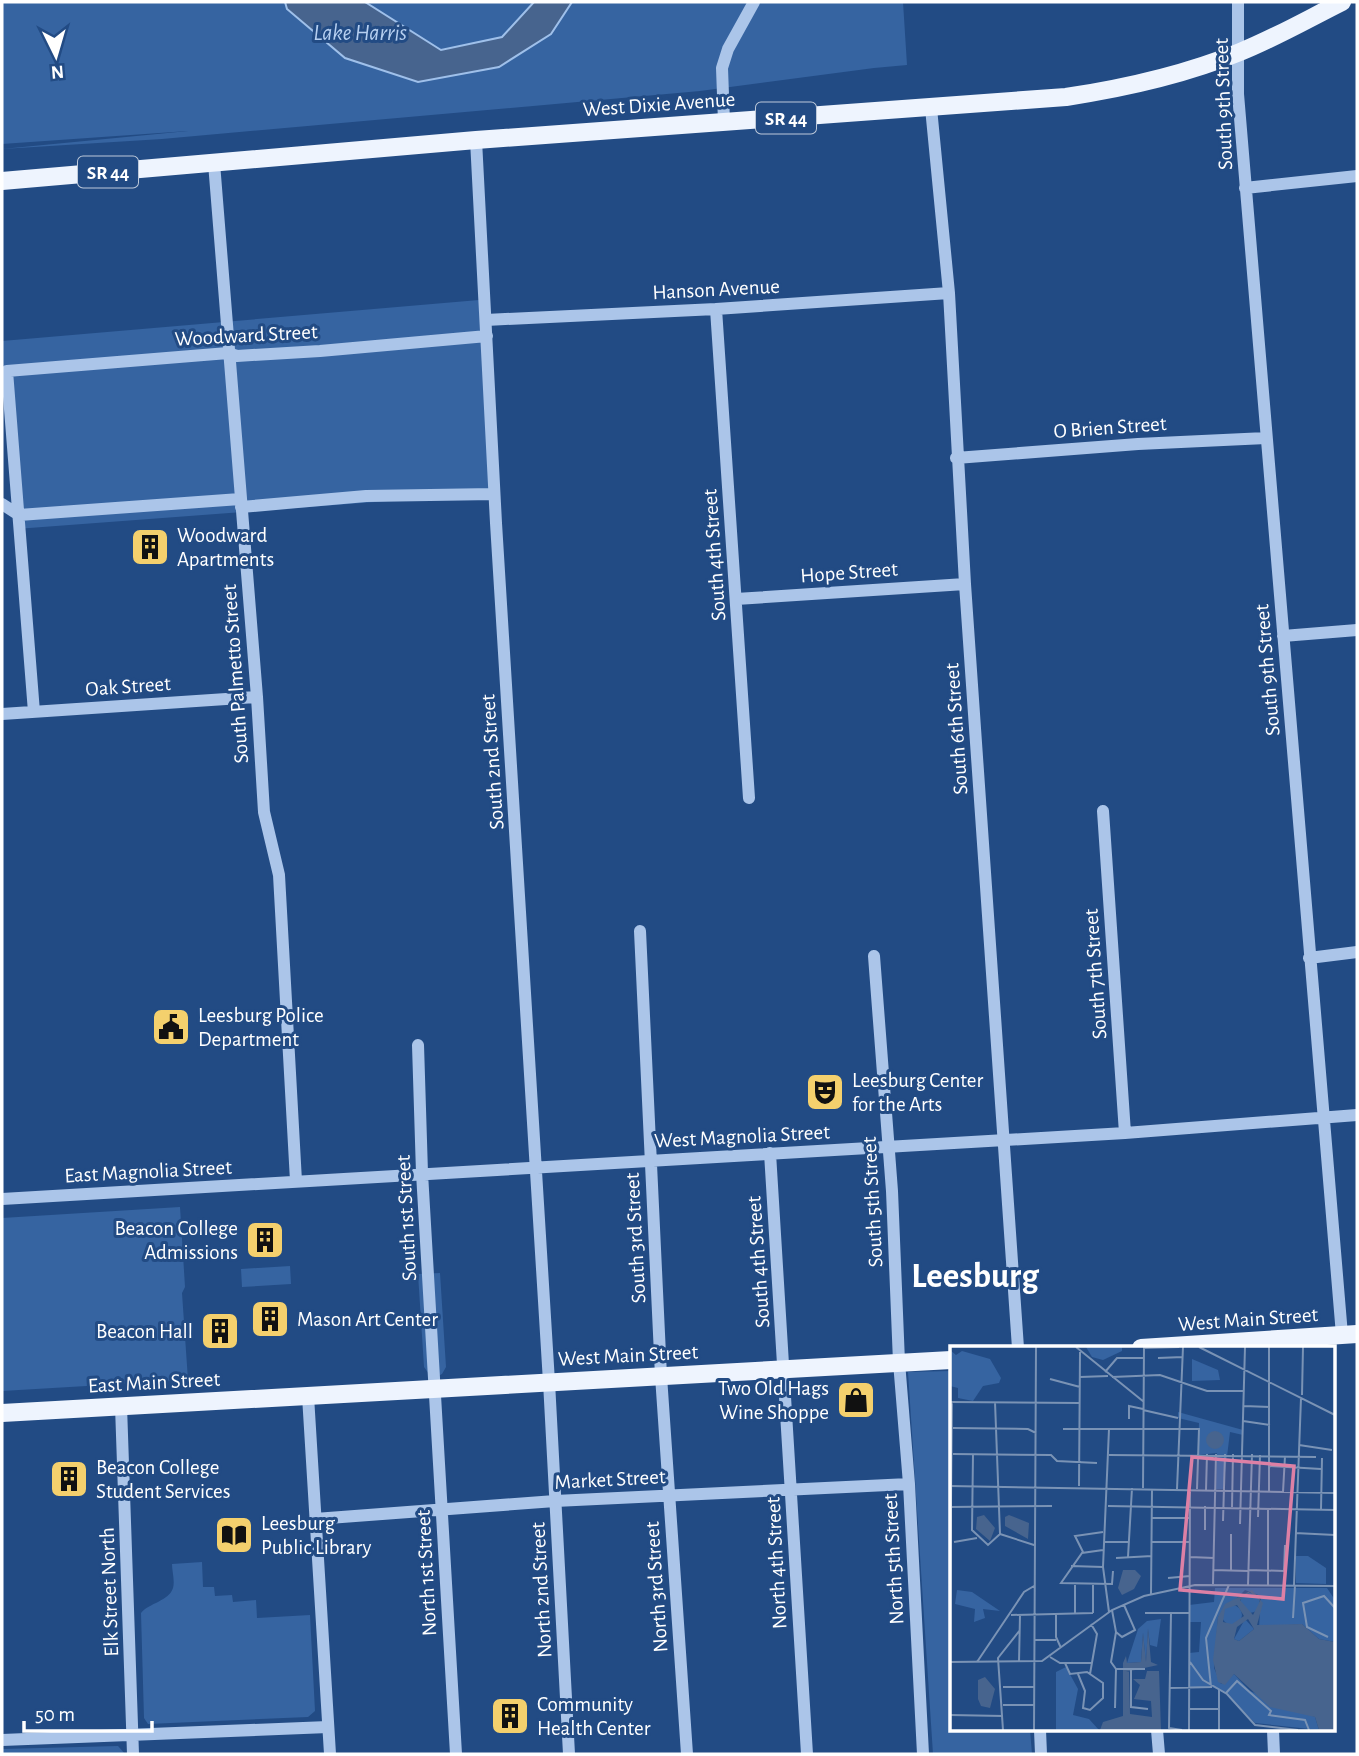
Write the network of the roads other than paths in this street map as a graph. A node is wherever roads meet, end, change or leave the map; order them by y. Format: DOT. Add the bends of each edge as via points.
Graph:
graph roads {
  1 [pos="754,2"];
  2 [pos="1238,2"];
  3 [pos="1342,2"];
  4 [pos="1238,53"];
  5 [pos="931,108"];
  6 [pos="724,122"];
  7 [pos="476,140"];
  8 [pos="214,163"];
  9 [pos="1357,176"];
  10 [pos="2,181"];
  11 [pos="1245,188"];
  12 [pos="948,293"];
  13 [pos="716,309"];
  14 [pos="486,320"];
  15 [pos="486,335"];
  16 [pos="228,353"];
  17 [pos="1266,438"];
  18 [pos="956,458"];
  19 [pos="494,494"];
  20 [pos="241,503"];
  21 [pos="2,504"];
  22 [pos="19,515"];
  23 [pos="965,584"];
  24 [pos="736,599"];
  25 [pos="1357,630"];
  26 [pos="1283,636"];
  27 [pos="257,697"];
  28 [pos="34,712"];
  29 [pos="2,714"];
  30 [pos="749,798"];
  31 [pos="1103,811"];
  32 [pos="640,931"];
  33 [pos="1357,953"];
  34 [pos="874,956"];
  35 [pos="1310,958"];
  36 [pos="418,1045"];
  37 [pos="1357,1115"];
  38 [pos="1324,1118"];
  39 [pos="1125,1133"];
  40 [pos="1005,1140"];
  41 [pos="890,1147"];
  42 [pos="770,1153"];
  43 [pos="651,1160"];
  44 [pos="536,1166"];
  45 [pos="422,1173"];
  46 [pos="296,1181"];
  47 [pos="2,1199"];
  48 [pos="1350,1335"];
  49 [pos="1252,1345"];
  50 [pos="1018,1346"];
  51 [pos="1215,1346"];
  52 [pos="950,1360"];
  53 [pos="899,1363"];
  54 [pos="784,1369"];
  55 [pos="661,1376"];
  56 [pos="549,1382"];
  57 [pos="435,1389"];
  58 [pos="308,1396"];
  59 [pos="121,1406"];
  60 [pos="2,1413"];
  61 [pos="909,1484"];
  62 [pos="791,1489"];
  63 [pos="668,1496"];
  64 [pos="555,1501"];
  65 [pos="442,1509"];
  66 [pos="315,1519"];
  67 [pos="328,1727"];
  68 [pos="1040,1732"];
  69 [pos="1157,1732"];
  70 [pos="1273,1732"];
  71 [pos="133,1735"];
  72 [pos="2,1740"];
  73 [pos="133,1754"];
  74 [pos="330,1754"];
  75 [pos="456,1754"];
  76 [pos="569,1754"];
  77 [pos="687,1754"];
  78 [pos="807,1754"];
  79 [pos="923,1754"];
  80 [pos="1041,1754"];
  81 [pos="1159,1754"];
  82 [pos="1274,1754"];
  1 -- 6 [label="street" via="727,49 722,68"];
  2 -- 4 [label="street, South 9th Street"];
  3 -- 4 [label="main road, West Dixie Avenue / SR 44"];
  4 -- 5 [label="main road, West Dixie Avenue / SR 44" via="1100,92"];
  4 -- 11 [label="street, South 9th Street"];
  5 -- 6 [label="main road, West Dixie Avenue / SR 44"];
  5 -- 12 [label="street, South 6th Street"];
  6 -- 7 [label="main road, West Dixie Avenue / SR 44"];
  7 -- 8 [label="main road, West Dixie Avenue / SR 44"];
  7 -- 14 [label="street, South 2nd Street"];
  8 -- 10 [label="main road, SR 44"];
  8 -- 16 [label="street, South Palmetto Street"];
  9 -- 11 [label="street"];
  11 -- 17 [label="street, South 9th Street"];
  12 -- 13 [label="street, Hanson Avenue"];
  12 -- 18 [label="street, South 6th Street"];
  13 -- 14 [label="street, Hanson Avenue"];
  13 -- 24 [label="street, South 4th Street"];
  14 -- 15 [label="street, South 2nd Street"];
  15 -- 16 [label="street, Woodward Street" via="320,351"];
  15 -- 19 [label="street, South 2nd Street"];
  16 -- 20 [label="street, South Palmetto Street"];
  16 -- 22 [label="street, Woodward Street" via="7,371"];
  17 -- 18 [label="street, O Brien Street"];
  17 -- 26 [label="street, South 9th Street"];
  18 -- 23 [label="street, South 6th Street"];
  19 -- 20 [label="street"];
  19 -- 44 [label="street, South 2nd Street"];
  20 -- 22 [label="street"];
  20 -- 27 [label="street, South Palmetto Street"];
  21 -- 22 [label="street"];
  22 -- 28 [label="street"];
  23 -- 24 [label="street, Hope Street"];
  23 -- 40 [label="street, South 6th Street"];
  24 -- 30 [label="street, South 4th Street"];
  25 -- 26 [label="street"];
  26 -- 35 [label="street, South 9th Street"];
  27 -- 28 [label="street, Oak Street"];
  27 -- 46 [label="street, South Palmetto Street" via="264,813 279,875"];
  28 -- 29 [label="street, Oak Street"];
  31 -- 39 [label="street, South 7th Street"];
  32 -- 43 [label="street, South 3rd Street"];
  33 -- 35 [label="street"];
  34 -- 41 [label="street, South 5th Street"];
  35 -- 38 [label="street, South 9th Street"];
  36 -- 45 [label="street, South 1st Street"];
  37 -- 38 [label="street, West Magnolia Street"];
  38 -- 39 [label="street, West Magnolia Street"];
  38 -- 48 [label="street, South 9th Street"];
  39 -- 40 [label="street, West Magnolia Street"];
  40 -- 41 [label="street, West Magnolia Street"];
  40 -- 50 [label="street, South 6th Street"];
  41 -- 42 [label="street, West Magnolia Street"];
  41 -- 53 [label="street, South 5th Street"];
  42 -- 43 [label="street, West Magnolia Street"];
  42 -- 54 [label="street, South 4th Street"];
  43 -- 44 [label="street, West Magnolia Street"];
  43 -- 55 [label="street, South 3rd Street"];
  44 -- 45 [label="street, West Magnolia Street"];
  44 -- 56 [label="street, South 2nd Street"];
  45 -- 46 [label="street, West Magnolia Street"];
  45 -- 57 [label="street, South 1st Street"];
  46 -- 47 [label="street, East Magnolia Street"];
  48 -- 49 [label="main road, West Main Street"];
  49 -- 51 [label="main road, West Main Street"];
  52 -- 53 [label="main road, West Main Street"];
  53 -- 54 [label="main road, West Main Street"];
  53 -- 61 [label="street, North 5th Street"];
  54 -- 55 [label="main road, West Main Street"];
  54 -- 62 [label="street, North 4th Street"];
  55 -- 56 [label="main road, West Main Street"];
  55 -- 63 [label="street, North 3rd Street"];
  56 -- 57 [label="main road, West Main Street"];
  56 -- 64 [label="street, North 2nd Street"];
  57 -- 58 [label="main road, West Main Street"];
  57 -- 65 [label="street, North 1st Street"];
  58 -- 59 [label="main road, East Main Street"];
  58 -- 66 [label="street"];
  59 -- 60 [label="main road, East Main Street"];
  59 -- 71 [label="street, Elk Street North"];
  61 -- 62 [label="street, Market Street"];
  61 -- 79 [label="street, North 5th Street"];
  62 -- 63 [label="street, Market Street"];
  62 -- 78 [label="street, North 4th Street"];
  63 -- 64 [label="street, Market Street"];
  63 -- 77 [label="street, North 3rd Street"];
  64 -- 65 [label="street, Market Street"];
  64 -- 76 [label="street, North 2nd Street"];
  65 -- 66 [label="street, Market Street"];
  65 -- 75 [label="street, North 1st Street"];
  66 -- 67 [label="street"];
  67 -- 71 [label="street"];
  67 -- 74 [label="street"];
  68 -- 80 [label="street"];
  69 -- 81 [label="street"];
  70 -- 82 [label="street"];
  71 -- 72 [label="street"];
  71 -- 73 [label="street, Elk Street North"];
}
